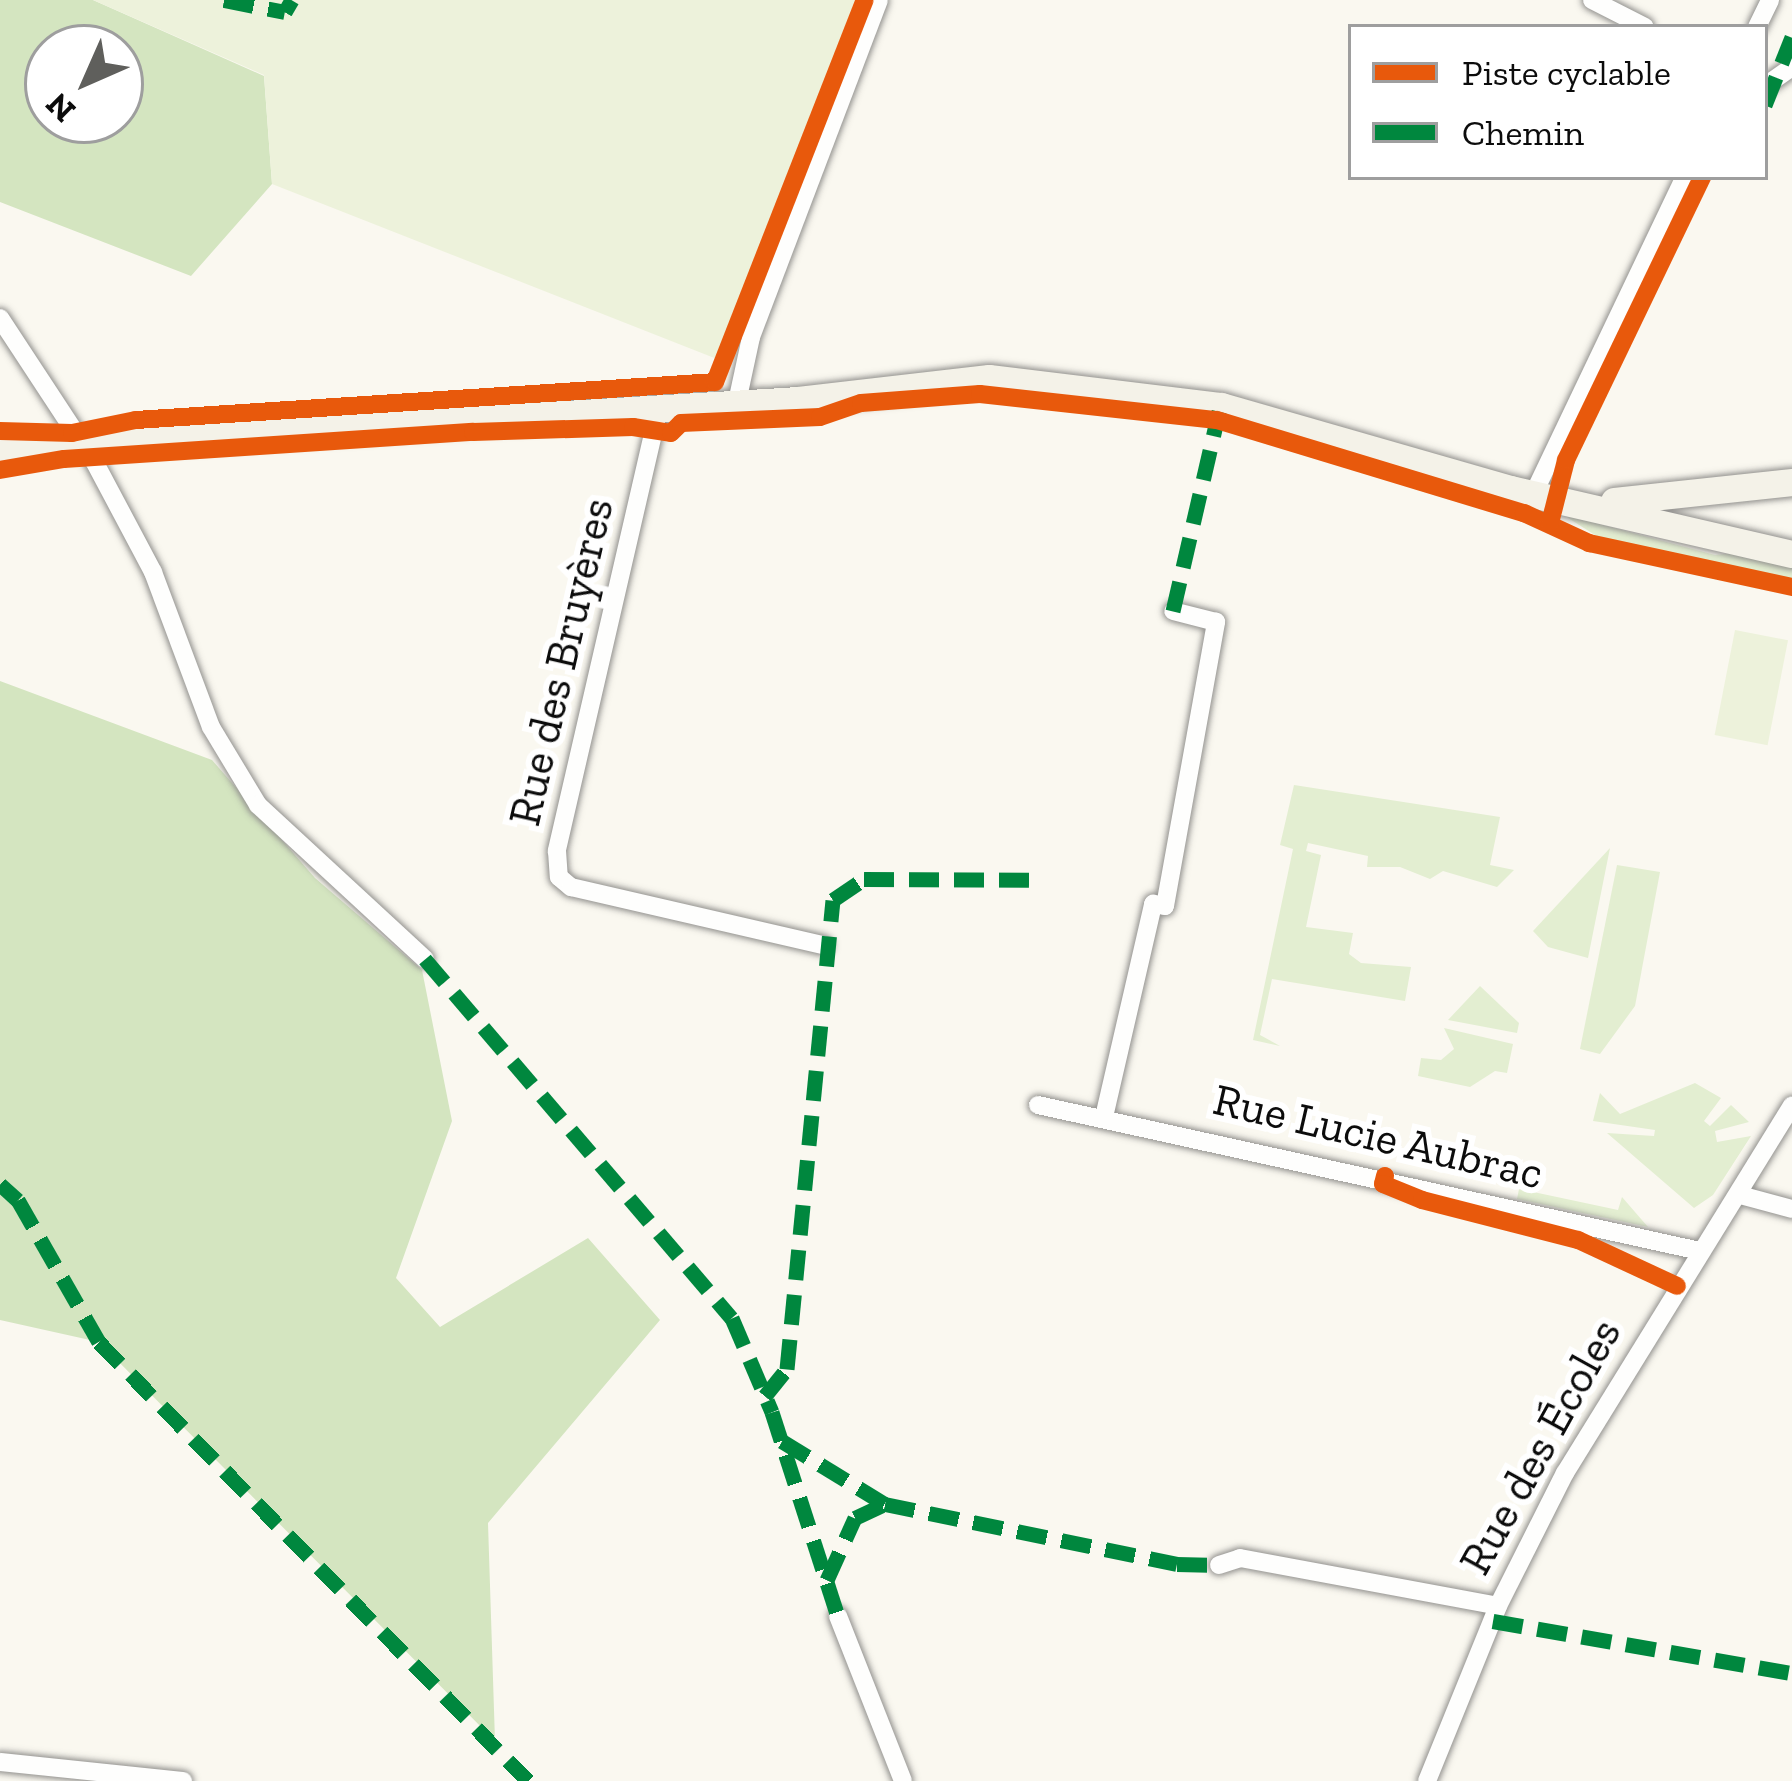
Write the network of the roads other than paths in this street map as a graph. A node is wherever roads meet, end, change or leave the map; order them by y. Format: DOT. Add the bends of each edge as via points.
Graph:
graph roads {
  1 [pos="879,0"];
  2 [pos="1592,0"];
  3 [pos="1640,24"];
  4 [pos="1684,180"];
  5 [pos="0,318"];
  6 [pos="737,402"];
  7 [pos="659,408"];
  8 [pos="84,442"];
  9 [pos="0,448"];
  10 [pos="1792,482"];
  11 [pos="1533,496"];
  12 [pos="1568,502"];
  13 [pos="1792,554"];
  14 [pos="1173,611"];
  15 [pos="823,945"];
  16 [pos="425,959"];
  17 [pos="1038,1105"];
  18 [pos="1792,1105"];
  19 [pos="1104,1117"];
  20 [pos="1740,1195"];
  21 [pos="1792,1209"];
  22 [pos="1700,1251"];
  23 [pos="1219,1565"];
  24 [pos="1498,1606"];
  25 [pos="838,1616"];
  26 [pos="0,1762"];
  27 [pos="184,1781"];
  28 [pos="903,1781"];
  29 [pos="1427,1781"];
  1 -- 6 [label="street" via="751,337"];
  2 -- 3 [label="street"];
  4 -- 11 [label="street"];
  5 -- 8 [label="street"];
  6 -- 7 [label="street"];
  6 -- 11 [label="street" via="928,380 1065,383 1221,406"];
  7 -- 8 [label="street"];
  7 -- 15 [label="street, Rue des Bruyères" via="557,851 560,877 571,887"];
  8 -- 9 [label="street"];
  8 -- 16 [label="street" via="153,572 211,727 258,805"];
  10 -- 12 [label="street" via="1669,501"];
  11 -- 12 [label="street"];
  12 -- 13 [label="street"];
  14 -- 19 [label="street" via="1216,622 1165,906 1153,904"];
  17 -- 19 [label="street, Rue Lucie Aubrac"];
  18 -- 20 [label="street, Rue des Écoles"];
  19 -- 22 [label="street, Rue Lucie Aubrac"];
  20 -- 21 [label="street"];
  20 -- 22 [label="street, Rue des Écoles"];
  22 -- 24 [label="street, Rue des Écoles" via="1610,1391"];
  23 -- 24 [label="street" via="1240,1558"];
  24 -- 29 [label="street, Rue des Écoles"];
  25 -- 28 [label="street"];
  26 -- 27 [label="street"];
}
